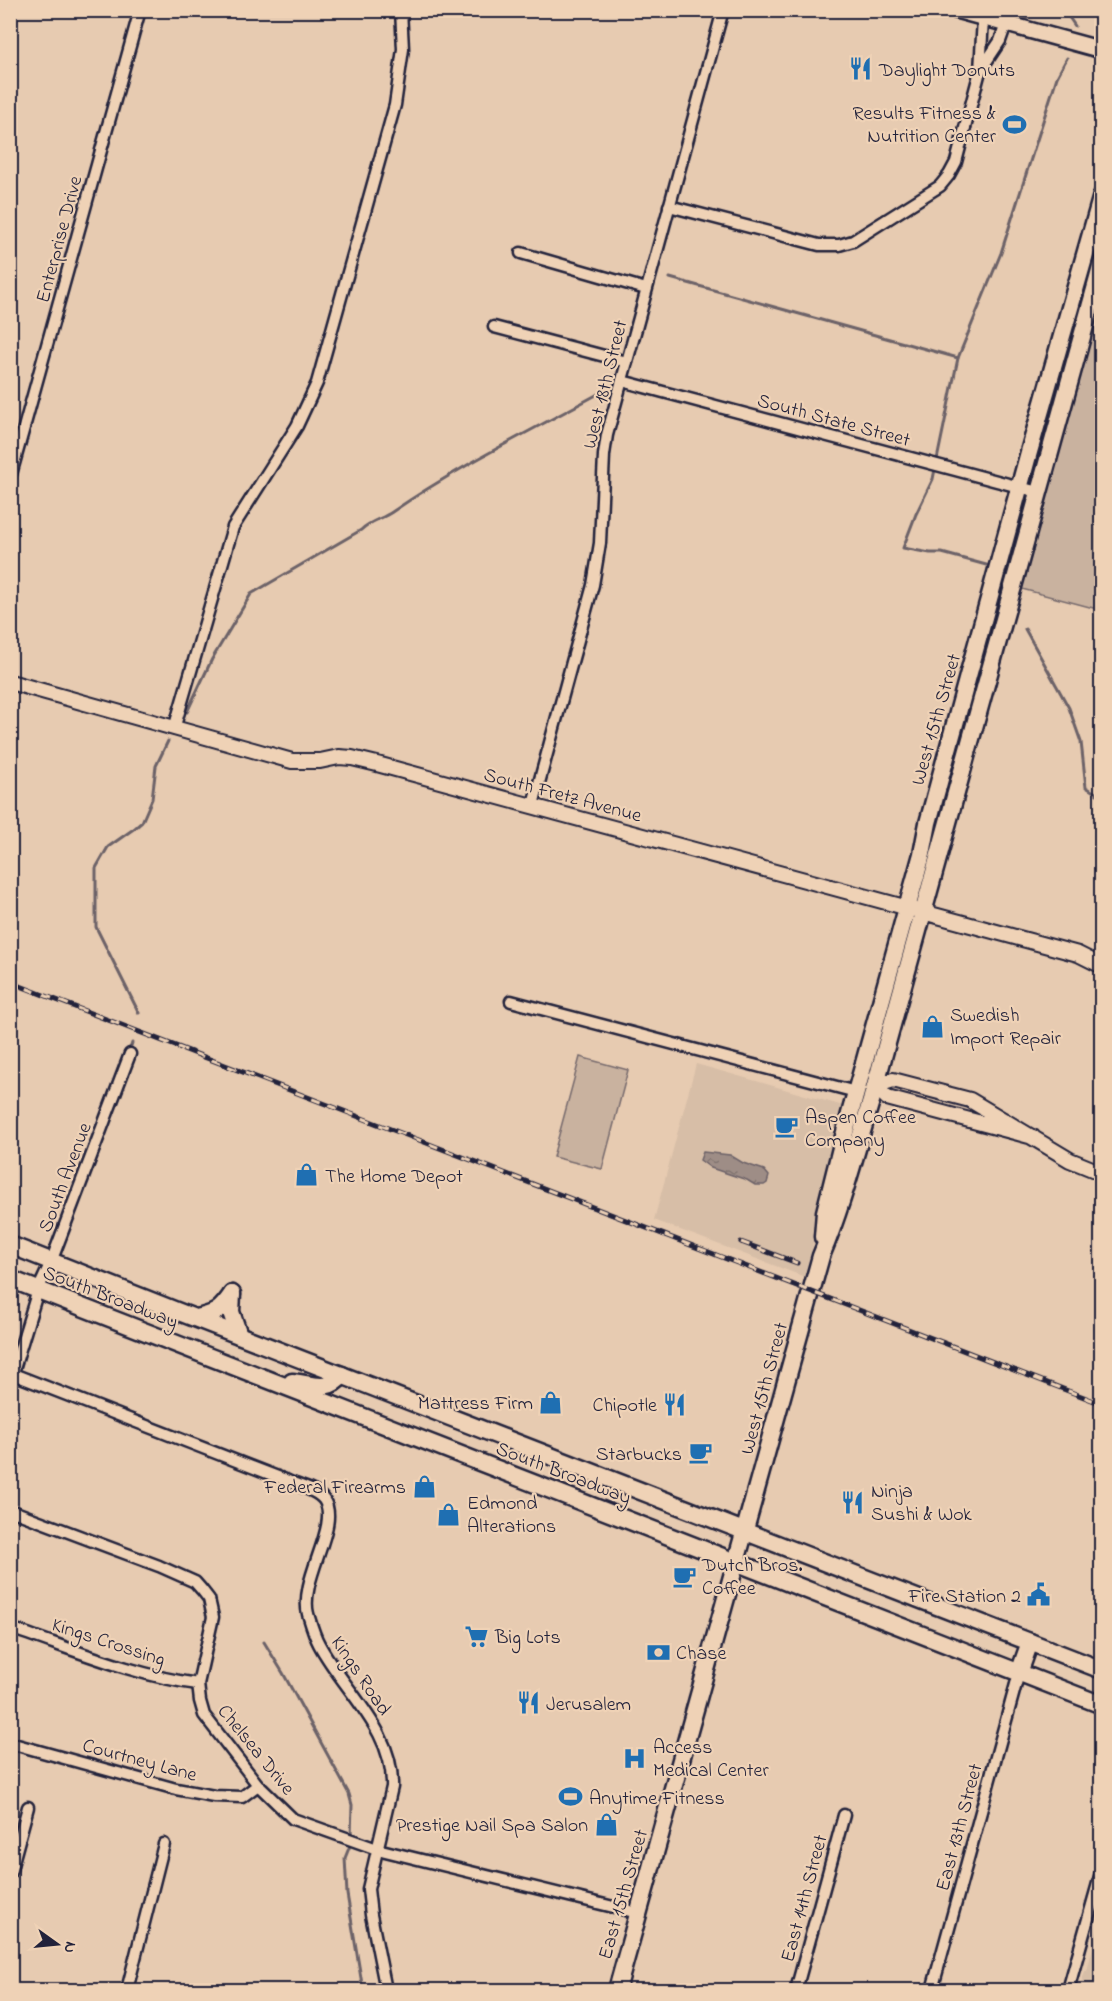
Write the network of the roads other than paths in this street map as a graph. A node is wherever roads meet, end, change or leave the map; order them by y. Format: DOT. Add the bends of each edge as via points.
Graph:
graph roads {
  1 [pos="140,10"];
  2 [pos="401,10"];
  3 [pos="723,10"];
  4 [pos="956,10"];
  5 [pos="983,18"];
  6 [pos="1006,24"];
  7 [pos="1101,50"];
  8 [pos="980,71"];
  9 [pos="1101,195"];
  10 [pos="669,206"];
  11 [pos="521,253"];
  12 [pos="1101,264"];
  13 [pos="646,289"];
  14 [pos="494,327"];
  15 [pos="627,362"];
  16 [pos="622,381"];
  17 [pos="10,478"];
  18 [pos="1019,487"];
  19 [pos="1038,492"];
  20 [pos="10,682"];
  21 [pos="174,729"];
  22 [pos="532,805"];
  23 [pos="906,907"];
  24 [pos="923,912"];
  25 [pos="1101,966"];
  26 [pos="511,1001"];
  27 [pos="130,1054"];
  28 [pos="875,1086"];
  29 [pos="856,1092"];
  30 [pos="1101,1173"];
  31 [pos="10,1245"];
  32 [pos="821,1256"];
  33 [pos="51,1262"];
  34 [pos="10,1279"];
  35 [pos="38,1290"];
  36 [pos="196,1318"];
  37 [pos="239,1335"];
  38 [pos="342,1375"];
  39 [pos="12,1378"];
  40 [pos="267,1379"];
  41 [pos="10,1510"];
  42 [pos="746,1531"];
  43 [pos="738,1561"];
  44 [pos="10,1628"];
  45 [pos="1030,1642"];
  46 [pos="1101,1670"];
  47 [pos="1019,1672"];
  48 [pos="198,1684"];
  49 [pos="1101,1705"];
  50 [pos="10,1743"];
  51 [pos="258,1785"];
  52 [pos="28,1807"];
  53 [pos="844,1815"];
  54 [pos="164,1844"];
  55 [pos="377,1849"];
  56 [pos="1101,1869"];
  57 [pos="10,1873"];
  58 [pos="638,1913"];
  59 [pos="127,1990"];
  60 [pos="386,1990"];
  61 [pos="617,1990"];
  62 [pos="796,1990"];
  63 [pos="932,1990"];
  64 [pos="1068,1990"];
  1 -- 17 [label="street, Enterprise Drive"];
  2 -- 21 [label="street" via="403,49 395,105 317,383 297,426 233,526"];
  3 -- 10 [label="street, West 18th Street"];
  4 -- 5 [label="main road"];
  5 -- 6 [label="main road"];
  5 -- 8 [label="street"];
  6 -- 7 [label="main road"];
  6 -- 8 [label="street"];
  8 -- 10 [label="street" via="949,175 940,186 853,241 819,245"];
  9 -- 18 [label="main road, West 15th Street"];
  10 -- 13 [label="street, West 18th Street"];
  11 -- 13 [label="street"];
  12 -- 19 [label="main road, West 15th Street"];
  13 -- 15 [label="street, West 18th Street"];
  14 -- 15 [label="street"];
  15 -- 16 [label="street, West 18th Street"];
  16 -- 18 [label="street, South State Street"];
  16 -- 22 [label="street, West 18th Street" via="604,456 600,543 593,585"];
  18 -- 19 [label="street, South State Street"];
  18 -- 23 [label="main road, West 15th Street"];
  19 -- 24 [label="main road, West 15th Street"];
  20 -- 21 [label="street, South Fretz Avenue"];
  21 -- 22 [label="street, South Fretz Avenue" via="292,761 339,757 362,760"];
  22 -- 23 [label="street, South Fretz Avenue"];
  23 -- 24 [label="street, South Fretz Avenue"];
  23 -- 29 [label="main road, West 15th Street"];
  24 -- 25 [label="street, South Fretz Avenue" via="1078,954"];
  24 -- 28 [label="main road, West 15th Street"];
  26 -- 29 [label="street"];
  27 -- 33 [label="street, South Avenue"];
  28 -- 29 [label="main road"];
  28 -- 30 [label="street" via="887,1098 1033,1137 1070,1160"];
  28 -- 32 [label="main road, West 15th Street"];
  29 -- 32 [label="main road, West 15th Street" via="825,1212"];
  31 -- 33 [label="main road, South Broadway"];
  32 -- 42 [label="main road, West 15th Street"];
  33 -- 35 [label="street, South Avenue"];
  33 -- 36 [label="main road, South Broadway"];
  34 -- 35 [label="main road, South Broadway"];
  35 -- 39 [label="street, South Avenue"];
  35 -- 40 [label="main road, South Broadway"];
  36 -- 37 [label="main road, South Broadway"];
  36 -- 37 [label="main road" via="213,1315 232,1294 231,1312"];
  37 -- 38 [label="main road, South Broadway"];
  38 -- 40 [label="main road" via="325,1387"];
  38 -- 42 [label="main road, South Broadway"];
  39 -- 55 [label="street, Kings Road" via="312,1491 324,1499 329,1513 327,1528 309,1581 307,1611 318,1643 378,1731 387,1752 392,1787"];
  40 -- 43 [label="main road, South Broadway"];
  41 -- 48 [label="street, Chelsea Drive" via="195,1582 209,1599 213,1617"];
  42 -- 43 [label="main road, East 15th Street"];
  42 -- 45 [label="main road, South Broadway"];
  43 -- 47 [label="main road, South Broadway"];
  43 -- 58 [label="main road, East 15th Street"];
  44 -- 48 [label="street, Kings Crossing" via="123,1666"];
  45 -- 46 [label="main road, South Broadway"];
  45 -- 47 [label="main road"];
  47 -- 49 [label="main road, South Broadway"];
  47 -- 63 [label="street, East 13th Street"];
  48 -- 51 [label="street, Chelsea Drive" via="204,1715"];
  50 -- 51 [label="street, Courtney Lane" via="204,1794 242,1797"];
  51 -- 55 [label="street, Chelsea Drive" via="293,1819"];
  52 -- 57 [label="street"];
  53 -- 62 [label="street, East 14th Street"];
  54 -- 59 [label="street"];
  55 -- 58 [label="street, Chelsea Drive"];
  55 -- 60 [label="street, Kings Road" via="368,1889"];
  56 -- 64 [label="street"];
  58 -- 61 [label="main road, East 15th Street"];
}
